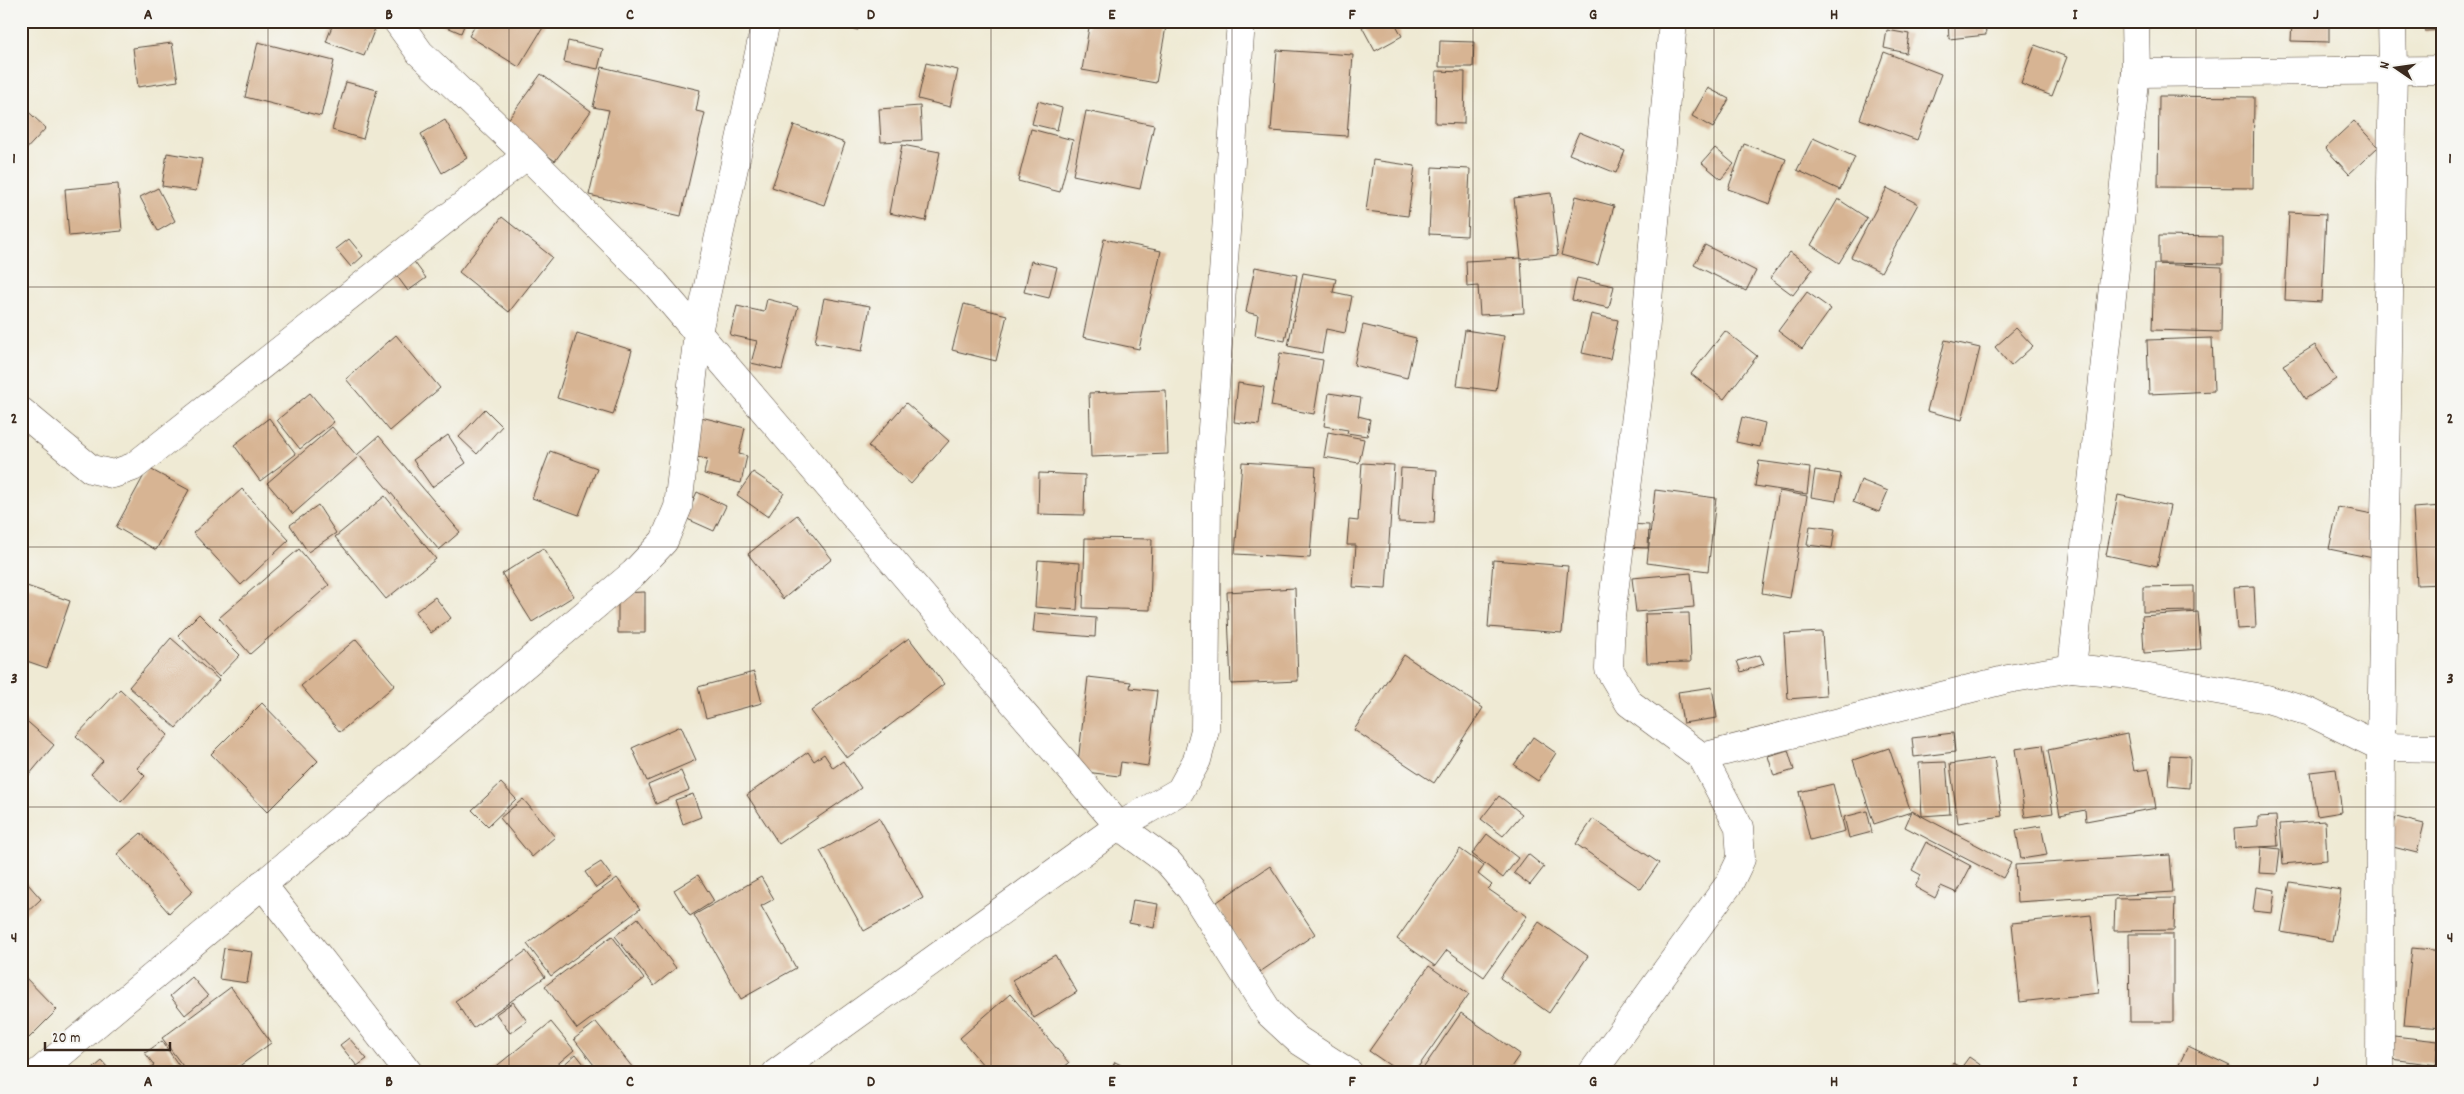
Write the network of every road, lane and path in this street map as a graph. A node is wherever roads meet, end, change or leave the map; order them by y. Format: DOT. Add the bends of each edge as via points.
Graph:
graph roads {
  1 [pos="397,21"];
  2 [pos="766,21"];
  3 [pos="1241,21"];
  4 [pos="1673,21"];
  5 [pos="2135,21"];
  6 [pos="2392,21"];
  7 [pos="2393,69"];
  8 [pos="2443,70"];
  9 [pos="2136,73"];
  10 [pos="528,155"];
  11 [pos="698,332"];
  12 [pos="21,411"];
  13 [pos="2072,668"];
  14 [pos="2381,747"];
  15 [pos="2443,748"];
  16 [pos="1702,757"];
  17 [pos="1119,826"];
  18 [pos="262,884"];
  19 [pos="38,1073"];
  20 [pos="409,1073"];
  21 [pos="776,1073"];
  22 [pos="1349,1073"];
  23 [pos="1592,1073"];
  24 [pos="2380,1073"];
  1 -- 10 [label="street" via="420,53"];
  2 -- 11 [label="street"];
  3 -- 17 [label="street" via="1207,499 1205,730 1197,760 1180,792"];
  4 -- 16 [label="street" via="1642,367 1611,617 1609,669 1629,703"];
  5 -- 9 [label="street"];
  6 -- 7 [label="street"];
  7 -- 8 [label="street"];
  7 -- 9 [label="street"];
  7 -- 14 [label="street"];
  9 -- 13 [label="street"];
  10 -- 11 [label="street" via="655,283"];
  10 -- 12 [label="street" via="133,468 113,474 91,468"];
  11 -- 17 [label="street"];
  11 -- 18 [label="street" via="678,507 664,541 634,573"];
  13 -- 14 [label="street" via="2121,673 2267,698 2309,712"];
  13 -- 16 [label="street" via="2008,679"];
  14 -- 15 [label="street"];
  14 -- 24 [label="street"];
  16 -- 23 [label="street" via="1740,828 1741,860 1729,884"];
  17 -- 21 [label="street"];
  17 -- 22 [label="street" via="1168,862 1191,889 1270,1014 1298,1040"];
  18 -- 19 [label="street"];
  18 -- 20 [label="street"];
}
